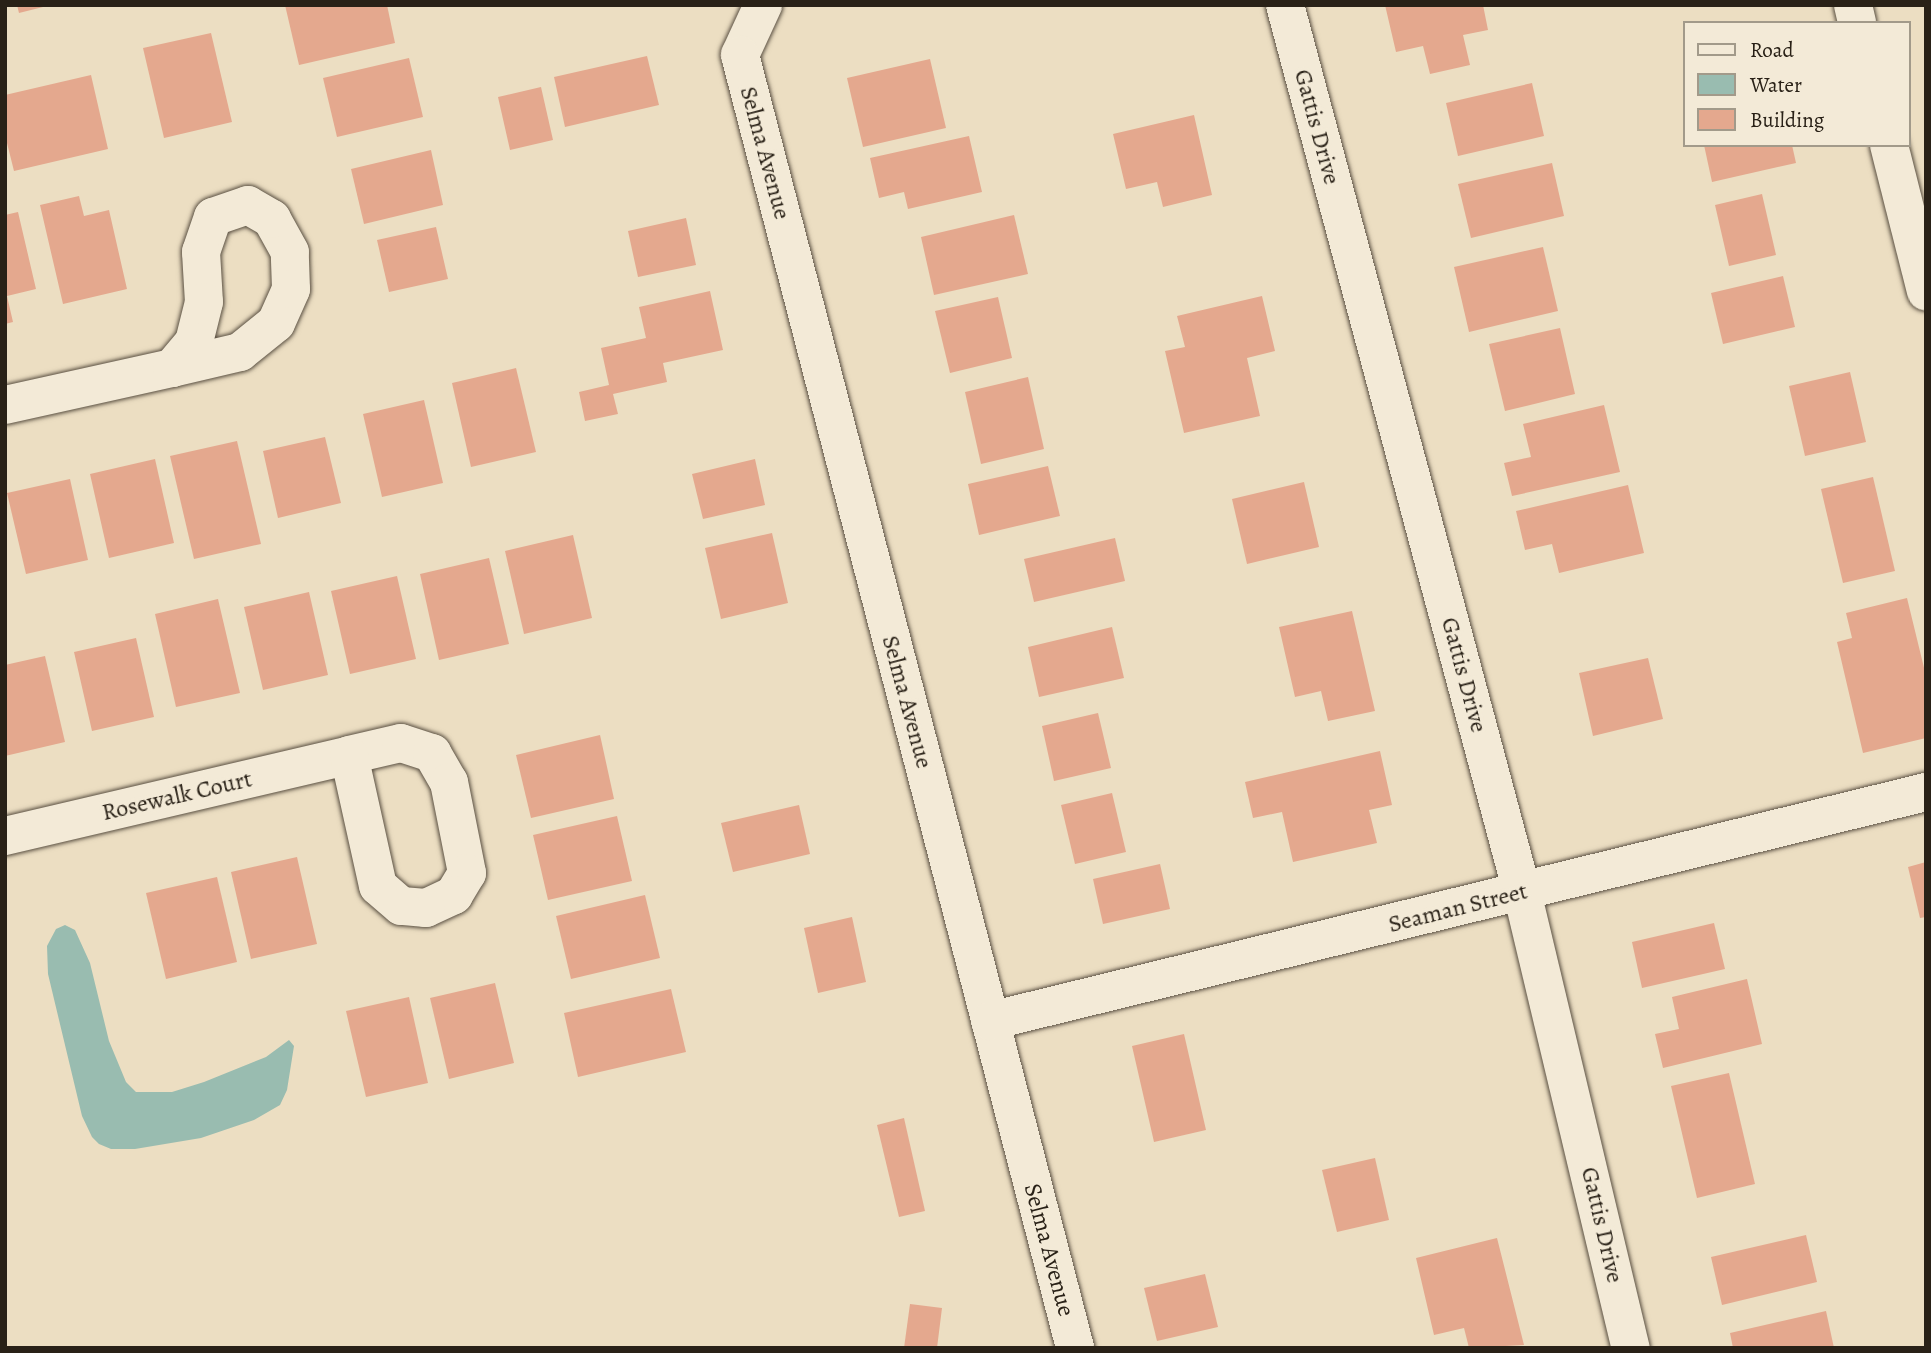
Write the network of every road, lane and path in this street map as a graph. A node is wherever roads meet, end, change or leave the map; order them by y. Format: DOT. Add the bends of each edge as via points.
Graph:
graph roads {
  1 [pos="763,5"];
  2 [pos="1285,5"];
  3 [pos="1890,147"];
  4 [pos="1926,291"];
  5 [pos="172,368"];
  6 [pos="5,405"];
  7 [pos="349,755"];
  8 [pos="1926,792"];
  9 [pos="5,836"];
  10 [pos="1522,892"];
  11 [pos="990,1021"];
  12 [pos="1075,1348"];
  13 [pos="1631,1348"];
  1 -- 11 [label="street, Selma Avenue" via="740,55"];
  2 -- 10 [label="street, Gattis Drive"];
  3 -- 4 [label="street"];
  5 -- 6 [label="street"];
  7 -- 9 [label="street, Rosewalk Court"];
  8 -- 10 [label="street, Seaman Street"];
  10 -- 11 [label="street, Seaman Street"];
  10 -- 13 [label="street, Gattis Drive"];
  11 -- 12 [label="street, Selma Avenue"];
}
